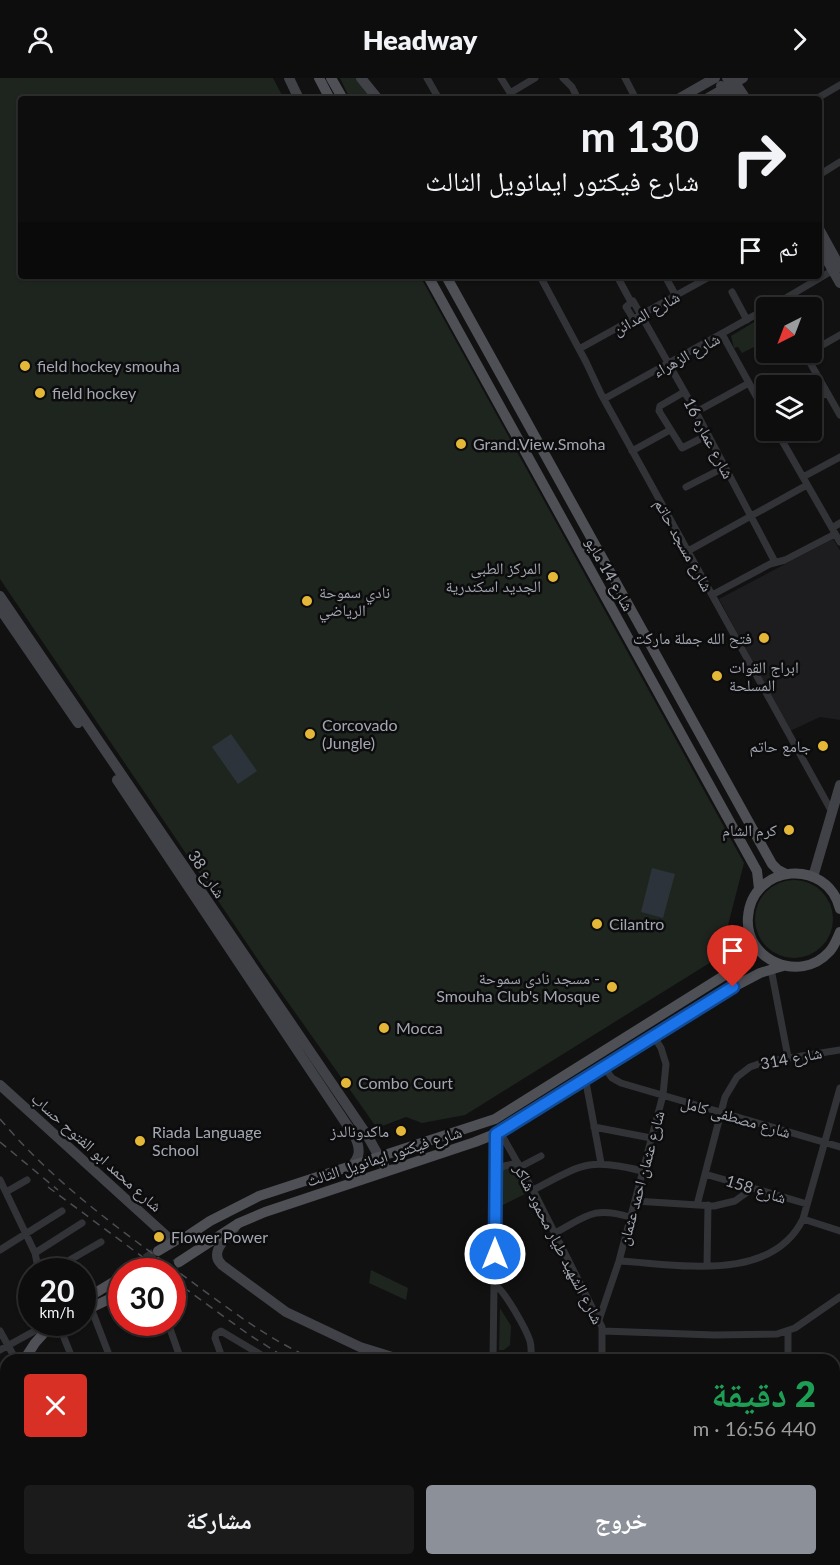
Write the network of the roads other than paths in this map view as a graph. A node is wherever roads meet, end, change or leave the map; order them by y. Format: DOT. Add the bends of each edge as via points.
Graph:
graph roads {
  1 [pos="289,78"];
  2 [pos="319,78"];
  3 [pos="331,78"];
  4 [pos="361,78"];
  5 [pos="427,78"];
  6 [pos="501,78"];
  7 [pos="535,78"];
  8 [pos="563,78"];
  9 [pos="625,78"];
  10 [pos="716,78"];
  11 [pos="732,82"];
  12 [pos="840,86"];
  13 [pos="298,96"];
  14 [pos="328,96"];
  15 [pos="341,96"];
  16 [pos="376,96"];
  17 [pos="437,96"];
  18 [pos="512,96"];
  19 [pos="576,96"];
  20 [pos="634,96"];
  21 [pos="683,96"];
  22 [pos="711,96"];
  23 [pos="744,96"];
  24 [pos="822,96"];
  25 [pos="840,162"];
  26 [pos="822,173"];
  27 [pos="822,235"];
  28 [pos="822,249"];
  29 [pos="838,268"];
  30 [pos="822,277"];
  31 [pos="430,279"];
  32 [pos="448,279"];
  33 [pos="542,279"];
  34 [pos="618,279"];
  35 [pos="667,279"];
  36 [pos="706,279"];
  37 [pos="819,279"];
  38 [pos="840,283"];
  39 [pos="732,292"];
  40 [pos="676,296"];
  41 [pos="789,297"];
  42 [pos="631,302"];
  43 [pos="642,315"];
  44 [pos="756,315"];
  45 [pos="634,320"];
  46 [pos="747,320"];
  47 [pos="722,334"];
  48 [pos="840,334"];
  49 [pos="822,344"];
  50 [pos="579,349"];
  51 [pos="812,363"];
  52 [pos="669,364"];
  53 [pos="749,383"];
  54 [pos="684,392"];
  55 [pos="827,393"];
  56 [pos="756,396"];
  57 [pos="822,396"];
  58 [pos="604,399"];
  59 [pos="837,405"];
  60 [pos="696,412"];
  61 [pos="840,416"];
  62 [pos="670,430"];
  63 [pos="708,435"];
  64 [pos="782,441"];
  65 [pos="632,451"];
  66 [pos="840,457"];
  67 [pos="725,467"];
  68 [pos="803,477"];
  69 [pos="807,485"];
  70 [pos="686,487"];
  71 [pos="751,516"];
  72 [pos="840,524"];
  73 [pos="834,531"];
  74 [pos="840,542"];
  75 [pos="688,551"];
  76 [pos="775,562"];
  77 [pos="712,595"];
  78 [pos="0,596"];
  79 [pos="0,609"];
  80 [pos="650,644"];
  81 [pos="636,650"];
  82 [pos="78,717"];
  83 [pos="840,785"];
  84 [pos="832,812"];
  85 [pos="786,874"];
  86 [pos="813,877"];
  87 [pos="759,889"];
  88 [pos="840,909"];
  89 [pos="840,932"];
  90 [pos="754,944"];
  91 [pos="840,955"];
  92 [pos="823,957"];
  93 [pos="740,961"];
  94 [pos="783,966"];
  95 [pos="771,969"];
  96 [pos="751,977"];
  97 [pos="653,1035"];
  98 [pos="840,1050"];
  99 [pos="788,1057"];
  100 [pos="603,1066"];
  101 [pos="585,1077"];
  102 [pos="0,1085"];
  103 [pos="840,1088"];
  104 [pos="663,1095"];
  105 [pos="721,1113"];
  106 [pos="594,1127"];
  107 [pos="498,1133"];
  108 [pos="651,1138"];
  109 [pos="825,1143"];
  110 [pos="840,1147"];
  111 [pos="379,1156"];
  112 [pos="541,1156"];
  113 [pos="601,1163"];
  114 [pos="519,1165"];
  115 [pos="350,1167"];
  116 [pos="387,1171"];
  117 [pos="496,1171"];
  118 [pos="642,1171"];
  119 [pos="705,1174"];
  120 [pos="27,1179"];
  121 [pos="0,1180"];
  122 [pos="753,1188"];
  123 [pos="533,1190"];
  124 [pos="6,1192"];
  125 [pos="259,1196"];
  126 [pos="635,1201"];
  127 [pos="807,1204"];
  128 [pos="697,1205"];
  129 [pos="708,1205"];
  130 [pos="62,1211"];
  131 [pos="265,1212"];
  132 [pos="630,1217"];
  133 [pos="803,1219"];
  134 [pos="82,1223"];
  135 [pos="239,1223"];
  136 [pos="840,1231"];
  137 [pos="555,1233"];
  138 [pos="26,1234"];
  139 [pos="186,1237"];
  140 [pos="101,1242"];
  141 [pos="173,1242"];
  142 [pos="0,1250"];
  143 [pos="35,1252"];
  144 [pos="36,1258"];
  145 [pos="73,1258"];
  146 [pos="185,1258"];
  147 [pos="619,1262"];
  148 [pos="707,1266"];
  149 [pos="495,1285"];
  150 [pos="108,1288"];
  151 [pos="840,1297"];
  152 [pos="96,1298"];
  153 [pos="599,1320"];
  154 [pos="96,1329"];
  155 [pos="603,1330"];
  156 [pos="0,1331"];
  157 [pos="789,1331"];
  158 [pos="25,1336"];
  159 [pos="40,1336"];
  160 [pos="61,1336"];
  161 [pos="173,1336"];
  162 [pos="3,1348"];
  163 [pos="28,1354"];
  164 [pos="70,1354"];
  165 [pos="108,1354"];
  166 [pos="179,1354"];
  167 [pos="221,1354"];
  168 [pos="260,1354"];
  169 [pos="383,1354"];
  170 [pos="493,1354"];
  171 [pos="531,1354"];
  172 [pos="602,1354"];
  173 [pos="788,1354"];
  1 -- 13 [label="street"];
  2 -- 14 [label="main road"];
  3 -- 15 [label="main road"];
  4 -- 16 [label="street"];
  5 -- 17 [label="street"];
  6 -- 18 [label="street"];
  7 -- 18 [label="street"];
  8 -- 19 [label="street"];
  9 -- 20 [label="street"];
  10 -- 11 [label="street" via="719,84"];
  10 -- 21 [label="street"];
  11 -- 22 [label="street"];
  11 -- 23 [label="street"];
  12 -- 24 [label="street"];
  25 -- 26 [label="street"];
  27 -- 29 [label="street"];
  28 -- 29 [label="street"];
  29 -- 30 [label="street, شارع الزهراء"];
  29 -- 38 [label="street"];
  31 -- 81 [label="main road, شارع 14 مايو"];
  32 -- 80 [label="main road, شارع 14 مايو"];
  33 -- 50 [label="street, شارع مسجد حاتم"];
  34 -- 42 [label="street"];
  35 -- 40 [label="street"];
  36 -- 40 [label="street, شارع المدائن"];
  37 -- 41 [label="street, شارع الزهراء"];
  39 -- 46 [label="street"];
  40 -- 43 [label="street, شارع المدائن"];
  42 -- 43 [label="street, شارع عماره 16"];
  42 -- 45 [label="street" via="626,307"];
  43 -- 45 [label="street, شارع المدائن"];
  43 -- 52 [label="street, شارع عماره 16"];
  44 -- 46 [label="street, شارع الزهراء"];
  45 -- 50 [label="street, شارع المدائن"];
  46 -- 47 [label="street, شارع الزهراء"];
  47 -- 52 [label="street, شارع الزهراء"];
  47 -- 53 [label="street"];
  48 -- 49 [label="street"];
  50 -- 58 [label="street, شارع مسجد حاتم"];
  51 -- 55 [label="street"];
  52 -- 54 [label="street, شارع عماره 16"];
  52 -- 58 [label="street, شارع الزهراء"];
  53 -- 56 [label="street"];
  53 -- 60 [label="street"];
  54 -- 60 [label="street, شارع عماره 16"];
  54 -- 62 [label="street" via="658,408"];
  55 -- 57 [label="street"];
  55 -- 59 [label="street"];
  58 -- 65 [label="street, شارع مسجد حاتم"];
  59 -- 61 [label="street"];
  60 -- 63 [label="street, شارع عماره 16"];
  62 -- 63 [label="street" via="682,448"];
  62 -- 65 [label="street"];
  63 -- 67 [label="street, شارع عماره 16"];
  64 -- 68 [label="street"];
  65 -- 75 [label="street, شارع مسجد حاتم"];
  66 -- 68 [label="street"];
  67 -- 70 [label="street"];
  67 -- 71 [label="street, شارع عماره 16"];
  68 -- 69 [label="street"];
  69 -- 71 [label="street"];
  69 -- 73 [label="street"];
  71 -- 75 [label="street"];
  71 -- 76 [label="street, شارع عماره 16"];
  72 -- 73 [label="street"];
  73 -- 74 [label="street"];
  73 -- 76 [label="street"];
  75 -- 77 [label="street, شارع مسجد حاتم"];
  76 -- 77 [label="street"];
  77 -- 84 [label="street, شارع مسجد حاتم"];
  78 -- 82 [label="street, شارع 38"];
  79 -- 82 [label="street, شارع 38"];
  80 -- 81 [label="main road"];
  80 -- 85 [label="main road, شارع 14 مايو" via="772,864"];
  81 -- 87 [label="main road, شارع 14 مايو" via="757,871"];
  82 -- 111 [label="street, شارع 38"];
  82 -- 115 [label="street, شارع 38" via="355,1137 359,1152"];
  83 -- 84 [label="street"];
  84 -- 86 [label="street"];
  85 -- 86 [label="main road"];
  85 -- 87 [label="main road"];
  86 -- 88 [label="main road" via="831,890"];
  87 -- 90 [label="main road" via="747,920"];
  89 -- 92 [label="main road"];
  90 -- 93 [label="main road, شارع فيكتور ايمانويل الثالث"];
  90 -- 94 [label="main road" via="770,960"];
  91 -- 92 [label="main road, شارع فيكتور ايمانويل الثالث"];
  92 -- 94 [label="main road, شارع فيكتور ايمانويل الثالث" via="801,967"];
  93 -- 96 [label="main road"];
  93 -- 111 [label="main road, شارع فيكتور ايمانويل الثالث" via="725,975 501,1116"];
  94 -- 95 [label="main road, شارع فيكتور ايمانويل الثالث"];
  95 -- 96 [label="main road, شارع فيكتور ايمانويل الثالث"];
  95 -- 99 [label="street"];
  96 -- 97 [label="main road, شارع فيكتور ايمانويل الثالث"];
  97 -- 100 [label="main road, شارع فيكتور ايمانويل الثالث"];
  97 -- 104 [label="street, شارع عثمان احمد عثمان" via="666,1064"];
  98 -- 99 [label="street, شارع 314"];
  99 -- 105 [label="street, شارع 314" via="756,1064 743,1072 729,1090"];
  100 -- 101 [label="main road, شارع فيكتور ايمانويل الثالث"];
  100 -- 104 [label="street, شارع مصطفى كامل" via="618,1082"];
  101 -- 106 [label="street"];
  101 -- 107 [label="main road, شارع فيكتور ايمانويل الثالث"];
  102 -- 141 [label="street, شارع محمد ابو الفتوح حساب"];
  103 -- 109 [label="street"];
  104 -- 105 [label="street, شارع مصطفى كامل"];
  104 -- 108 [label="street, شارع عثمان احمد عثمان"];
  105 -- 109 [label="street, شارع مصطفى كامل"];
  105 -- 119 [label="street, شارع 314"];
  106 -- 108 [label="street"];
  106 -- 113 [label="street"];
  107 -- 114 [label="street, شارع الشهيد طيار محمود شاكر"];
  107 -- 116 [label="main road, شارع فيكتور ايمانويل الثالث"];
  107 -- 117 [label="street"];
  108 -- 118 [label="street, شارع عثمان احمد عثمان"];
  109 -- 110 [label="street, شارع مصطفى كامل"];
  109 -- 127 [label="street"];
  111 -- 115 [label="main road, شارع فيكتور ايمانويل الثالث"];
  111 -- 116 [label="street, شارع 38"];
  112 -- 114 [label="street"];
  113 -- 118 [label="street"];
  113 -- 123 [label="street" via="572,1169"];
  114 -- 117 [label="street"];
  114 -- 123 [label="street, شارع الشهيد طيار محمود شاكر"];
  115 -- 125 [label="main road, شارع فيكتور ايمانويل الثالث"];
  116 -- 131 [label="main road, شارع فيكتور ايمانويل الثالث"];
  117 -- 149 [label="street"];
  118 -- 126 [label="street, شارع عثمان احمد عثمان"];
  119 -- 122 [label="street, شارع 158"];
  119 -- 128 [label="street, شارع 314"];
  120 -- 124 [label="street"];
  121 -- 124 [label="street"];
  122 -- 127 [label="street, شارع 158"];
  122 -- 129 [label="street" via="735,1201"];
  123 -- 137 [label="street, شارع الشهيد طيار محمود شاكر"];
  124 -- 138 [label="street"];
  125 -- 131 [label="main road"];
  125 -- 139 [label="main road, شارع فيكتور ايمانويل الثالث"];
  126 -- 128 [label="street"];
  126 -- 132 [label="street, شارع عثمان احمد عثمان"];
  127 -- 133 [label="street"];
  128 -- 129 [label="street"];
  129 -- 148 [label="street"];
  130 -- 138 [label="street"];
  131 -- 135 [label="main road, شارع فيكتور ايمانويل الثالث"];
  132 -- 137 [label="street" via="602,1211"];
  132 -- 147 [label="street, شارع عثمان احمد عثمان"];
  133 -- 136 [label="street"];
  133 -- 148 [label="street" via="792,1237 765,1256 740,1265"];
  134 -- 143 [label="street"];
  135 -- 146 [label="main road, شارع فيكتور ايمانويل الثالث"];
  135 -- 169 [label="street" via="216,1252 218,1262 286,1312"];
  137 -- 153 [label="street, شارع الشهيد طيار محمود شاكر"];
  138 -- 142 [label="street"];
  138 -- 143 [label="street"];
  139 -- 141 [label="main road, شارع فيكتور ايمانويل الثالث"];
  139 -- 141 [label="main road, شارع فيكتور ايمانويل الثالث" via="180,1245 159,1254"];
  140 -- 145 [label="street"];
  143 -- 144 [label="street"];
  147 -- 148 [label="street"];
  147 -- 153 [label="street, شارع عثمان احمد عثمان"];
  149 -- 170 [label="street"];
  149 -- 171 [label="street" via="528,1338"];
  150 -- 152 [label="main road"];
  151 -- 157 [label="street"];
  153 -- 155 [label="street, شارع الشهيد طيار محمود شاكر"];
  154 -- 165 [label="street"];
  155 -- 157 [label="street" via="767,1335"];
  155 -- 172 [label="street, شارع الشهيد طيار محمود شاكر"];
  156 -- 162 [label="street"];
  157 -- 173 [label="street"];
  158 -- 162 [label="street"];
  159 -- 163 [label="main road"];
  160 -- 164 [label="street"];
  161 -- 166 [label="street"];
  167 -- 168 [label="street" via="215,1338 221,1331"];
}
